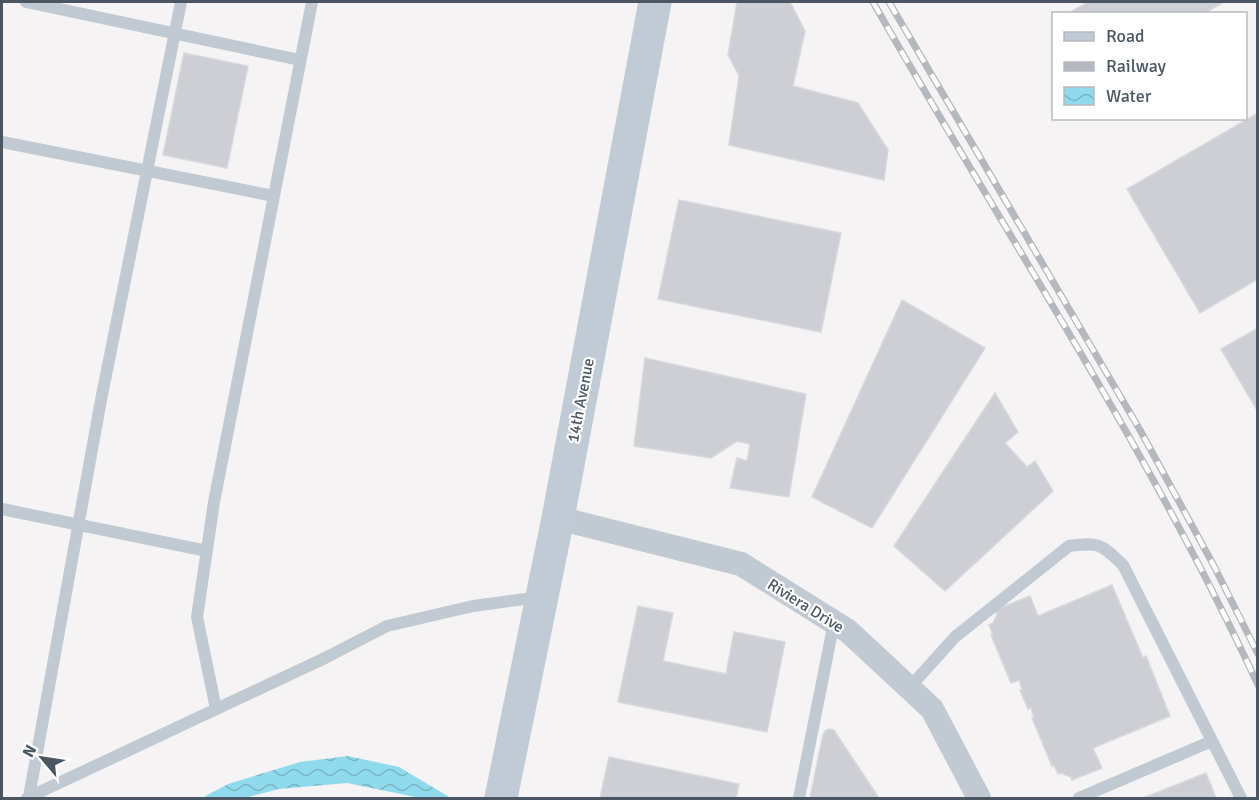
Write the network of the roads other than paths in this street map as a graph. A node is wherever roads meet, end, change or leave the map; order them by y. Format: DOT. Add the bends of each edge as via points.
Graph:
graph roads {
  1 [pos="26,2"];
  2 [pos="181,2"];
  3 [pos="312,2"];
  4 [pos="655,2"];
  5 [pos="175,33"];
  6 [pos="300,60"];
  7 [pos="2,142"];
  8 [pos="147,171"];
  9 [pos="274,196"];
  10 [pos="2,509"];
  11 [pos="558,518"];
  12 [pos="78,526"];
  13 [pos="207,551"];
  14 [pos="542,597"];
  15 [pos="834,622"];
  16 [pos="909,688"];
  17 [pos="216,710"];
  18 [pos="1212,741"];
  19 [pos="28,798"];
  20 [pos="501,798"];
  21 [pos="799,798"];
  22 [pos="979,798"];
  23 [pos="1079,798"];
  24 [pos="1241,798"];
  1 -- 5 [label="lane"];
  2 -- 5 [label="lane"];
  3 -- 6 [label="lane"];
  4 -- 11 [label="main road, 14th Avenue"];
  5 -- 6 [label="lane"];
  5 -- 8 [label="lane"];
  6 -- 9 [label="lane"];
  7 -- 8 [label="lane"];
  8 -- 9 [label="lane"];
  8 -- 12 [label="lane"];
  9 -- 13 [label="lane"];
  10 -- 12 [label="lane"];
  11 -- 14 [label="main road, 14th Avenue"];
  11 -- 15 [label="street, Riviera Drive" via="741,564"];
  12 -- 13 [label="lane"];
  12 -- 19 [label="lane"];
  13 -- 17 [label="lane" via="197,616"];
  14 -- 17 [label="lane" via="473,606 387,626"];
  14 -- 20 [label="main road, 14th Avenue"];
  15 -- 16 [label="street, Riviera Drive"];
  15 -- 21 [label="lane"];
  16 -- 18 [label="lane" via="955,637 1069,546 1089,543 1104,547 1123,565"];
  16 -- 22 [label="street, Riviera Drive" via="932,709"];
  17 -- 19 [label="lane"];
  18 -- 23 [label="lane"];
  18 -- 24 [label="lane"];
}
